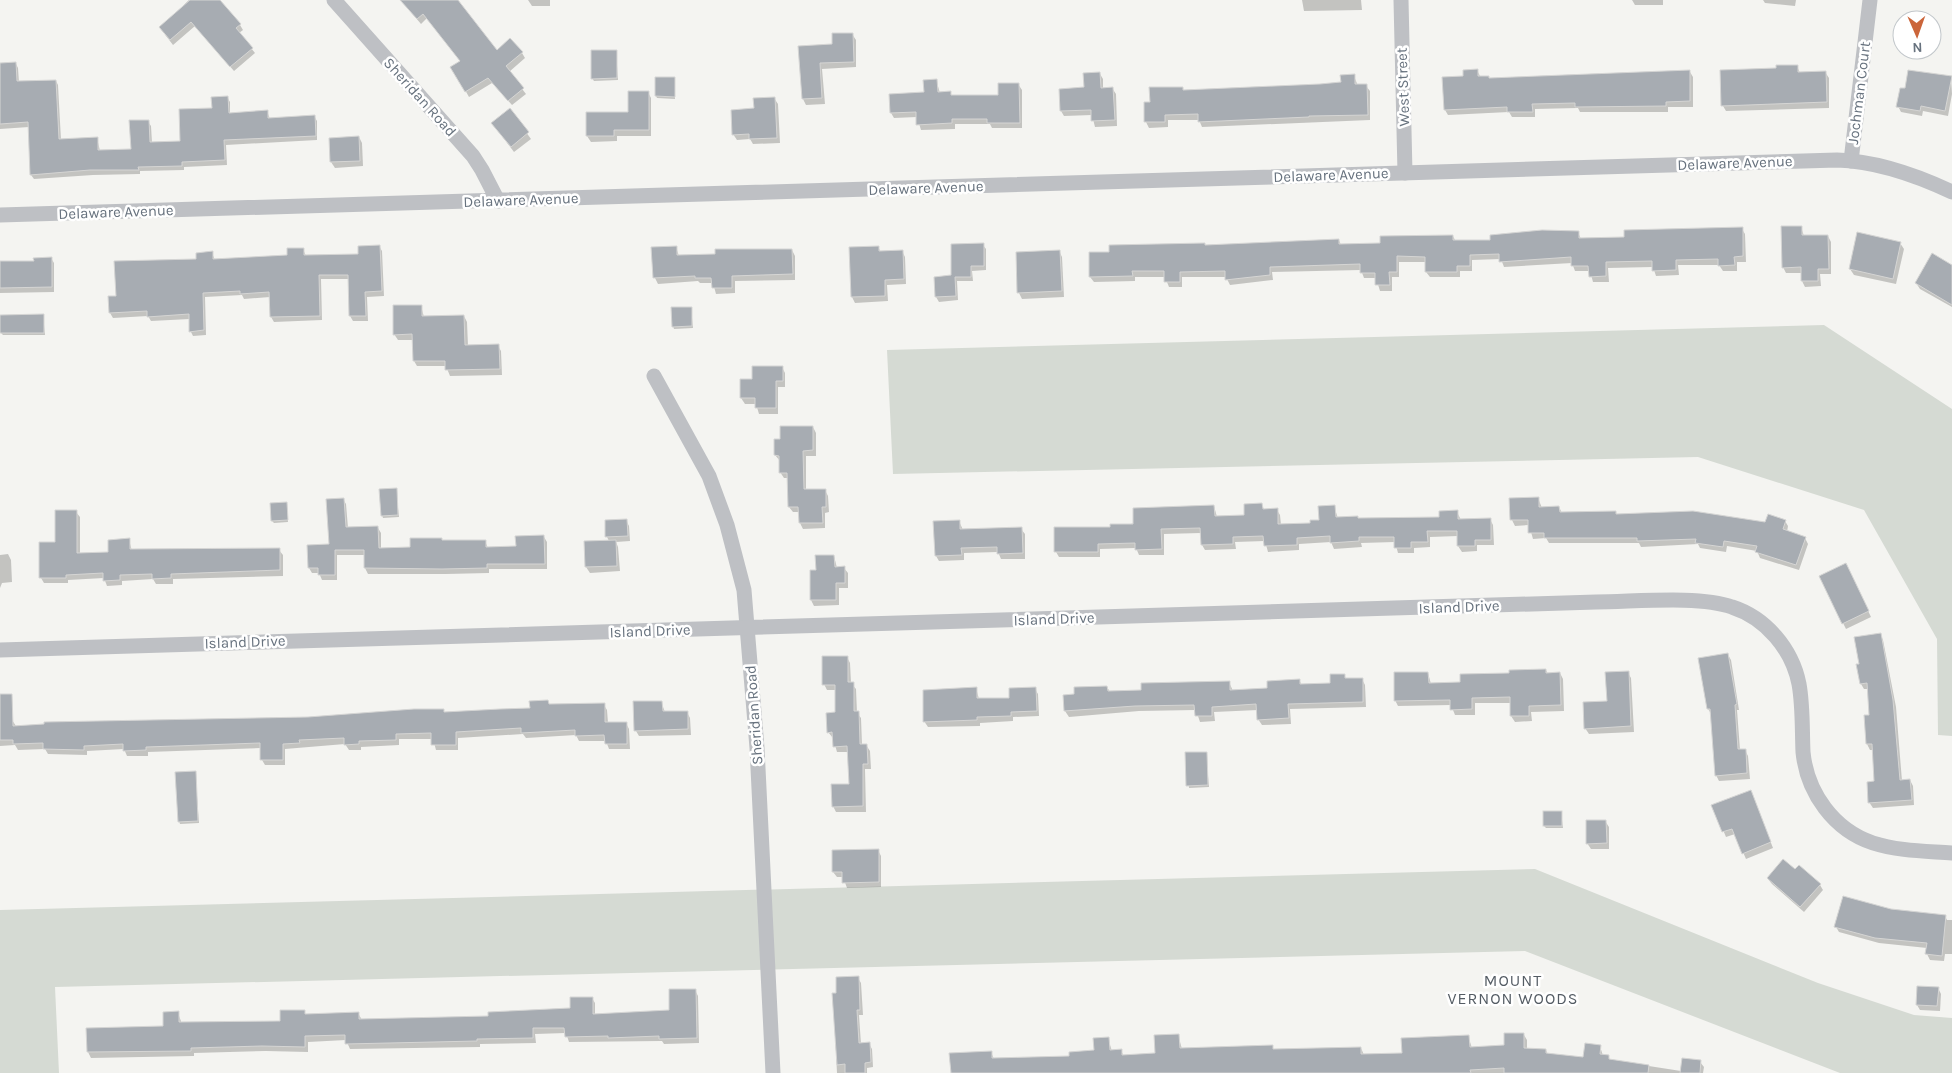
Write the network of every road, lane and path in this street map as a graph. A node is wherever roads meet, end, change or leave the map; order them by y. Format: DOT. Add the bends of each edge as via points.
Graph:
graph roads {
  1 [pos="334,0"];
  2 [pos="1401,0"];
  3 [pos="1870,0"];
  4 [pos="1851,161"];
  5 [pos="1405,173"];
  6 [pos="1952,192"];
  7 [pos="498,201"];
  8 [pos="0,215"];
  9 [pos="654,376"];
  10 [pos="748,628"];
  11 [pos="0,650"];
  12 [pos="1952,853"];
  13 [pos="773,1073"];
  1 -- 7 [label="street, Sheridan Road" via="472,156"];
  2 -- 5 [label="street, West Street"];
  3 -- 4 [label="street, Jochman Court"];
  4 -- 5 [label="street, Delaware Avenue"];
  4 -- 6 [label="street, Jochman Court" via="1905,174"];
  5 -- 7 [label="street, Delaware Avenue"];
  7 -- 8 [label="street, Delaware Avenue"];
  9 -- 10 [label="street, Sheridan Road" via="696,449 716,493 744,590"];
  10 -- 11 [label="street, Island Drive"];
  10 -- 12 [label="street, Island Drive" via="1596,602 1719,603 1750,615 1770,630 1786,650 1799,683 1806,772 1822,806 1854,835 1874,844"];
  10 -- 13 [label="street, Sheridan Road"];
}
